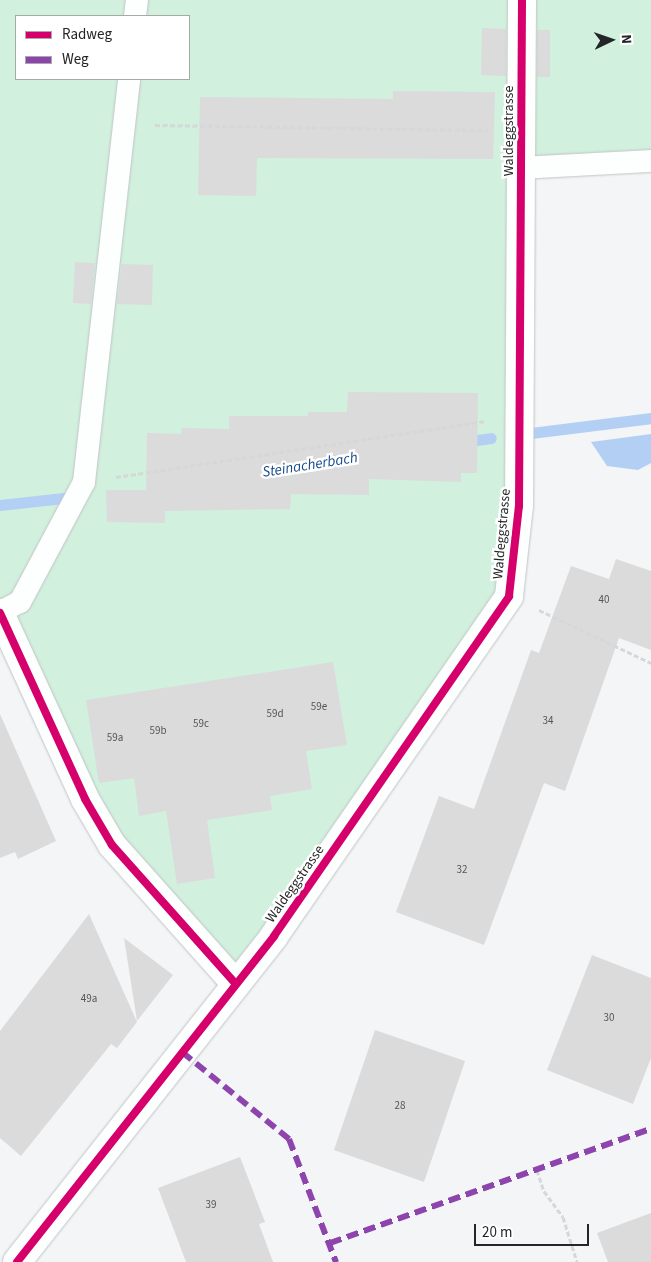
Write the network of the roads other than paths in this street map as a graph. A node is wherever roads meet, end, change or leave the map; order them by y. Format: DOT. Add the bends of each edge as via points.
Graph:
graph roads {
  1 [pos="137,0"];
  2 [pos="522,0"];
  3 [pos="135,15"];
  4 [pos="129,80"];
  5 [pos="651,161"];
  6 [pos="521,168"];
  7 [pos="0,612"];
  8 [pos="235,983"];
  9 [pos="18,1262"];
  1 -- 3 [label="lane"];
  2 -- 6 [label="street, Waldeggstrasse"];
  4 -- 7 [label="lane" via="84,482 20,602"];
  5 -- 6 [label="lane"];
  6 -- 8 [label="street, Waldeggstrasse" via="518,506 509,596 274,936"];
  7 -- 8 [label="street" via="85,799 112,845"];
  8 -- 9 [label="street, Waldeggstrasse"];
}
